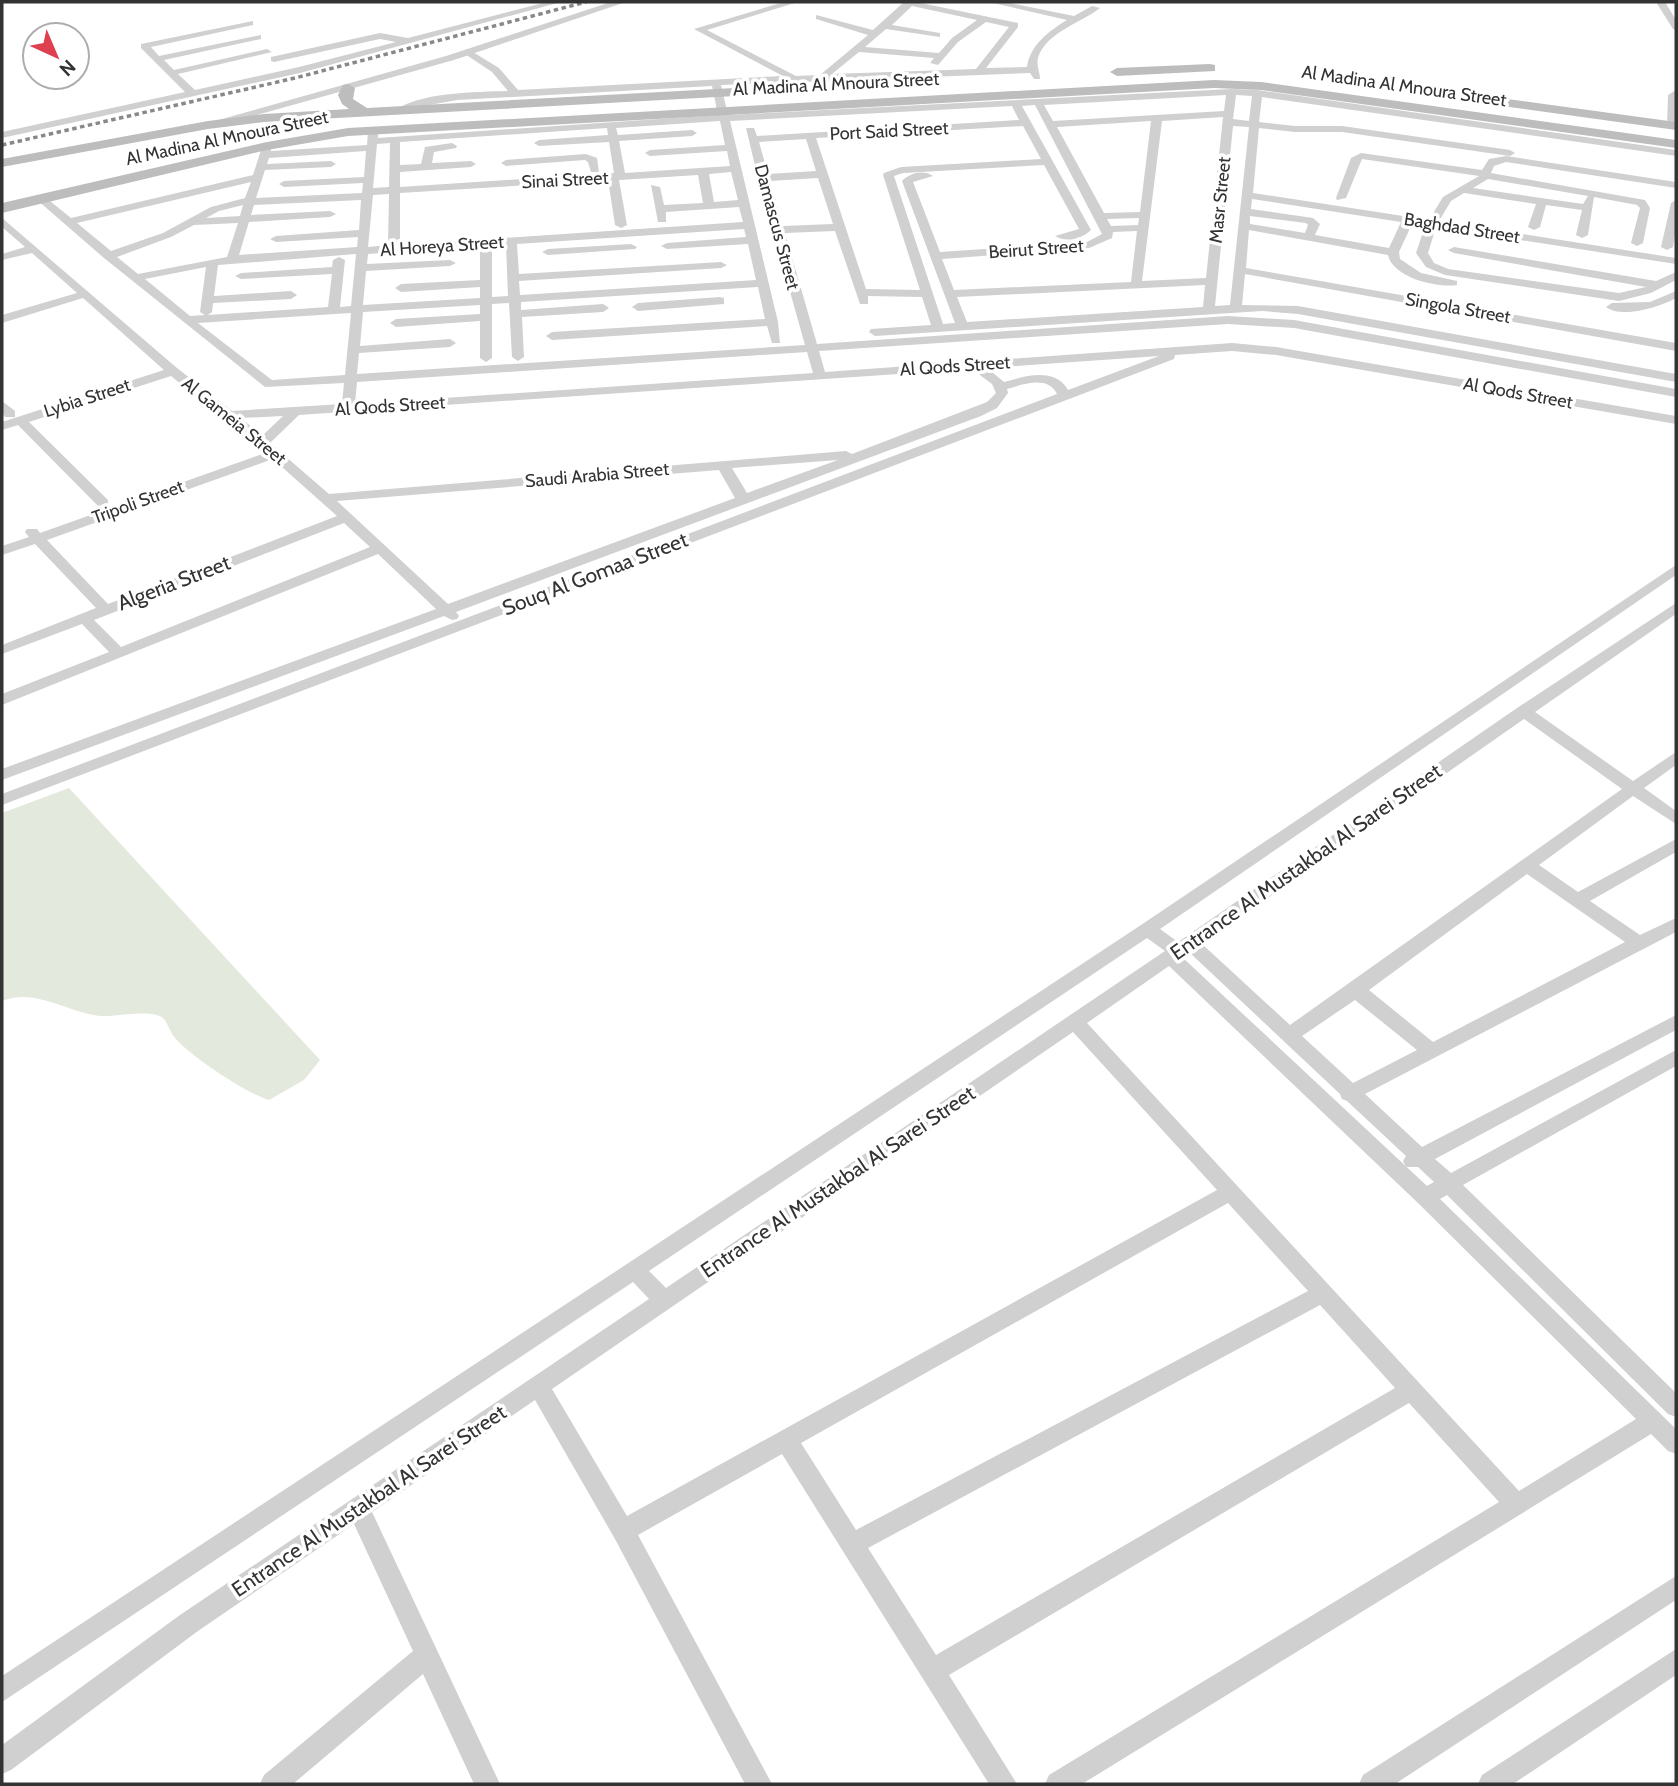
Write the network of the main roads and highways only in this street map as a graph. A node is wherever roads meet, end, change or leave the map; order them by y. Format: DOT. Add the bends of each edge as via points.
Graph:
graph roads {
  1 [pos="1223,69"];
  2 [pos="1101,73"];
  3 [pos="1039,74"];
  4 [pos="1017,78"];
  5 [pos="348,88"];
  6 [pos="1019,98"];
  7 [pos="1495,101"];
  8 [pos="503,104"];
  9 [pos="363,112"];
  10 [pos="1617,118"];
  11 [pos="505,126"];
  12 [pos="1674,126"];
  13 [pos="1613,135"];
  14 [pos="148,136"];
  15 [pos="1676,144"];
  16 [pos="2,163"];
  17 [pos="186,165"];
  18 [pos="2,208"];
  1 -- 2 [label="main road"];
  3 -- 4 [label="main road, Al Madina Al Mnoura Street"];
  4 -- 6 [label="main road"];
  4 -- 8 [label="main road, Al Madina Al Mnoura Street" via="595,94"];
  5 -- 9 [label="main road" via="346,101"];
  6 -- 11 [label="main road, Al Madina Al Mnoura Street"];
  6 -- 13 [label="main road, Al Madina Al Mnoura Street" via="1253,85 1470,119"];
  7 -- 10 [label="main road, Al Madina Al Mnoura Street"];
  8 -- 9 [label="main road, Al Madina Al Mnoura Street"];
  8 -- 11 [label="main road"];
  9 -- 14 [label="main road, Al Madina Al Mnoura Street" via="287,116"];
  10 -- 12 [label="main road, Al Madina Al Mnoura Street"];
  10 -- 13 [label="main road"];
  11 -- 17 [label="main road, Al Madina Al Mnoura Street" via="372,140 328,135"];
  13 -- 15 [label="main road, Al Madina Al Mnoura Street"];
  14 -- 16 [label="main road, Al Madina Al Mnoura Street"];
  14 -- 17 [label="main road" via="188,148 192,155"];
  17 -- 18 [label="main road, Al Madina Al Mnoura Street"];
}
